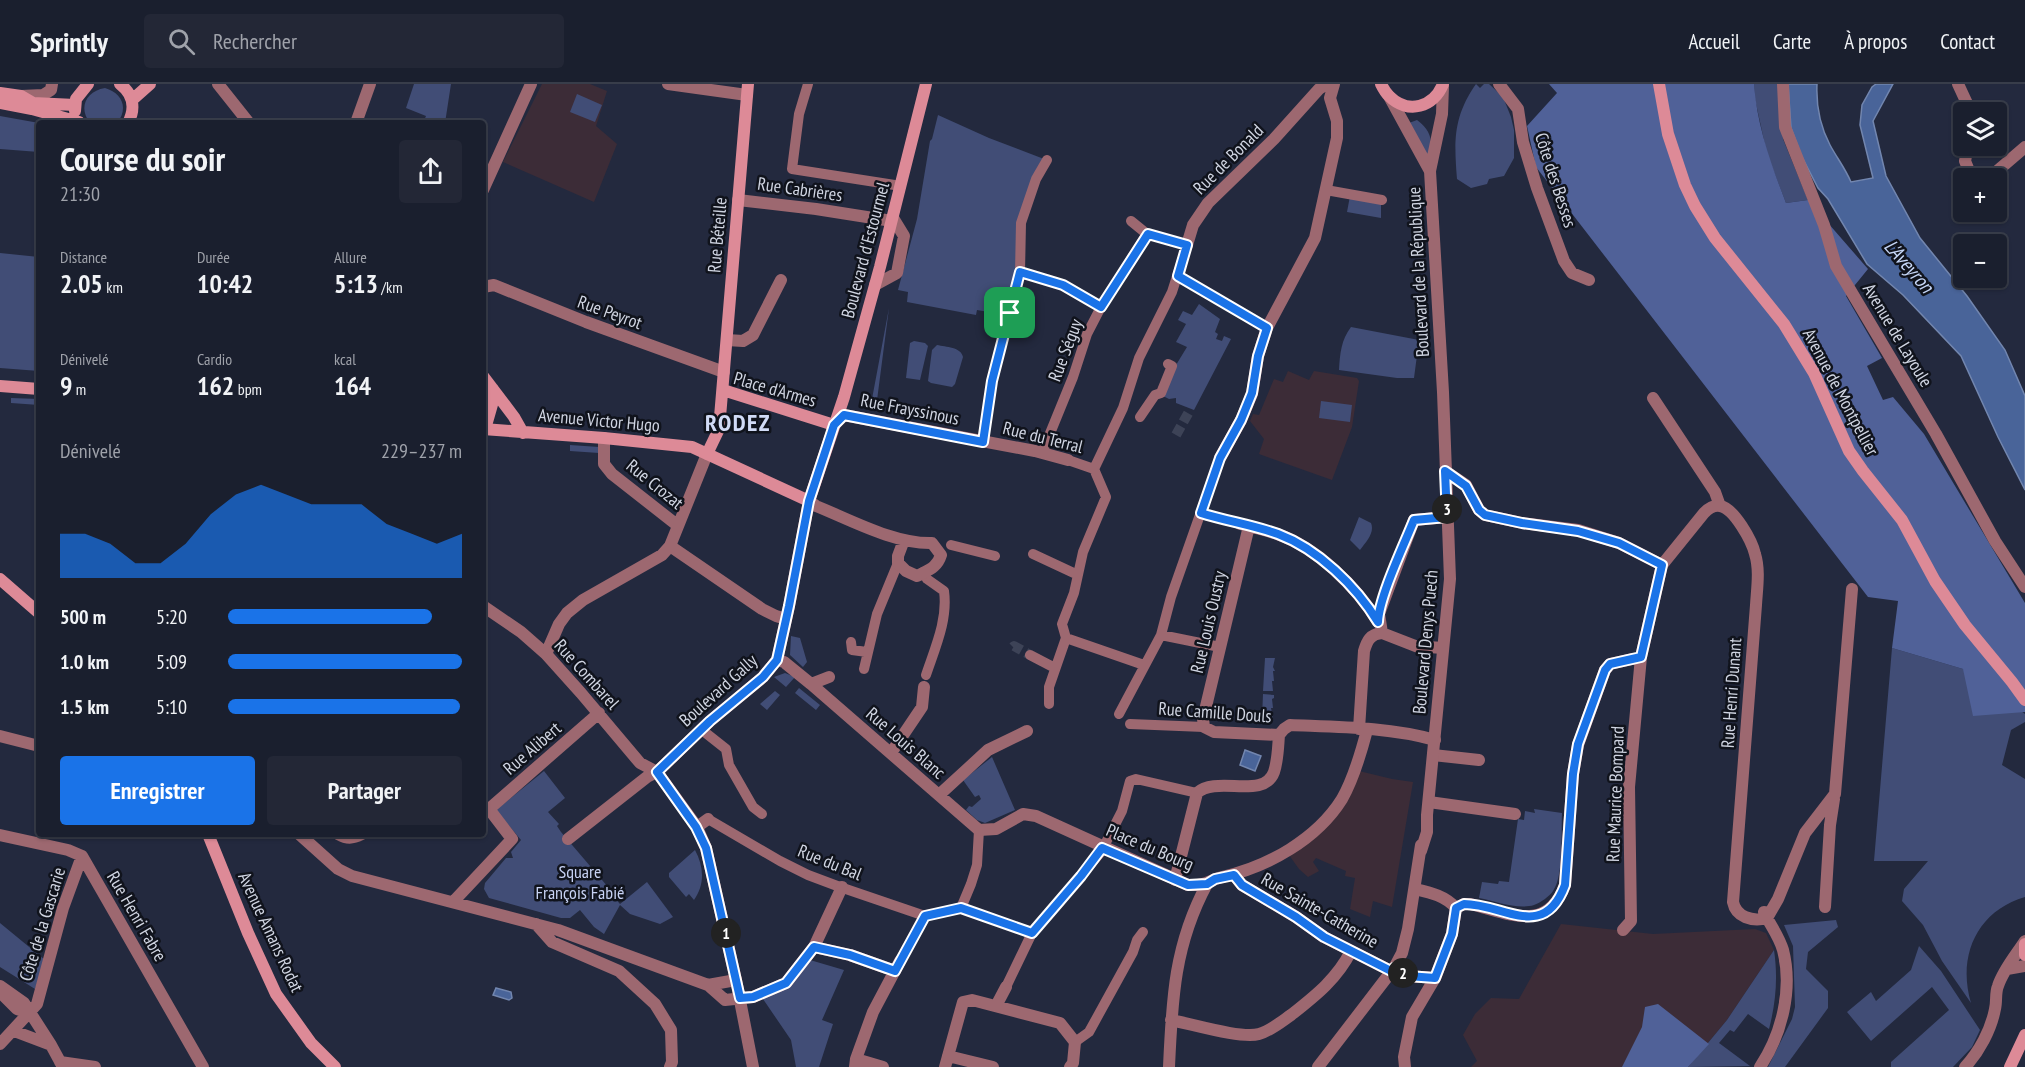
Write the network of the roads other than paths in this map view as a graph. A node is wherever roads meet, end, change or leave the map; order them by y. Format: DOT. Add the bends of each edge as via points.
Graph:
graph roads {
  1 [pos="52,84"];
  2 [pos="120,84"];
  3 [pos="150,84"];
  4 [pos="218,84"];
  5 [pos="369,84"];
  6 [pos="531,84"];
  7 [pos="668,84"];
  8 [pos="808,84"];
  9 [pos="926,84"];
  10 [pos="1327,84"];
  11 [pos="1334,84"];
  12 [pos="1381,84"];
  13 [pos="1499,84"];
  14 [pos="1659,84"];
  15 [pos="1783,84"];
  16 [pos="1958,84"];
  17 [pos="82,85"];
  18 [pos="1443,85"];
  19 [pos="747,90"];
  20 [pos="0,93"];
  21 [pos="21,96"];
  22 [pos="1389,96"];
  23 [pos="132,100"];
  24 [pos="1966,102"];
  25 [pos="0,103"];
  26 [pos="75,105"];
  27 [pos="72,120"];
  28 [pos="79,120"];
  29 [pos="129,120"];
  30 [pos="247,120"];
  31 [pos="357,120"];
  32 [pos="2025,147"];
  33 [pos="1047,160"];
  34 [pos="2001,168"];
  35 [pos="1430,171"];
  36 [pos="486,183"];
  37 [pos="901,186"];
  38 [pos="1326,190"];
  39 [pos="738,200"];
  40 [pos="1382,200"];
  41 [pos="892,220"];
  42 [pos="1131,221"];
  43 [pos="1148,234"];
  44 [pos="1187,245"];
  45 [pos="1020,272"];
  46 [pos="1178,276"];
  47 [pos="782,280"];
  48 [pos="1589,280"];
  49 [pos="486,286"];
  50 [pos="1101,307"];
  51 [pos="1267,328"];
  52 [pos="727,340"];
  53 [pos="1167,364"];
  54 [pos="724,372"];
  55 [pos="486,380"];
  56 [pos="0,386"];
  57 [pos="36,389"];
  58 [pos="493,389"];
  59 [pos="723,390"];
  60 [pos="1653,398"];
  61 [pos="1140,417"];
  62 [pos="486,423"];
  63 [pos="834,425"];
  64 [pos="486,429"];
  65 [pos="523,432"];
  66 [pos="604,438"];
  67 [pos="983,442"];
  68 [pos="1042,453"];
  69 [pos="707,454"];
  70 [pos="1220,458"];
  71 [pos="1068,460"];
  72 [pos="1094,469"];
  73 [pos="1445,471"];
  74 [pos="809,501"];
  75 [pos="1720,506"];
  76 [pos="1201,513"];
  77 [pos="1447,517"];
  78 [pos="677,525"];
  79 [pos="1245,525"];
  80 [pos="904,540"];
  81 [pos="951,545"];
  82 [pos="670,546"];
  83 [pos="1033,554"];
  84 [pos="995,556"];
  85 [pos="898,563"];
  86 [pos="1662,565"];
  87 [pos="923,572"];
  88 [pos="1078,575"];
  89 [pos="0,579"];
  90 [pos="2025,587"];
  91 [pos="1852,589"];
  92 [pos="486,608"];
  93 [pos="36,610"];
  94 [pos="786,619"];
  95 [pos="1380,623"];
  96 [pos="1161,635"];
  97 [pos="1066,638"];
  98 [pos="851,642"];
  99 [pos="1220,647"];
  100 [pos="1443,648"];
  101 [pos="867,652"];
  102 [pos="546,654"];
  103 [pos="1030,656"];
  104 [pos="1641,657"];
  105 [pos="777,660"];
  106 [pos="1144,665"];
  107 [pos="1055,668"];
  108 [pos="864,669"];
  109 [pos="829,677"];
  110 [pos="925,681"];
  111 [pos="811,684"];
  112 [pos="2025,700"];
  113 [pos="1049,704"];
  114 [pos="598,713"];
  115 [pos="1119,714"];
  116 [pos="1130,724"];
  117 [pos="1204,727"];
  118 [pos="1363,729"];
  119 [pos="702,730"];
  120 [pos="1027,730"];
  121 [pos="1280,735"];
  122 [pos="0,736"];
  123 [pos="1435,740"];
  124 [pos="36,745"];
  125 [pos="891,753"];
  126 [pos="1433,755"];
  127 [pos="1479,760"];
  128 [pos="657,772"];
  129 [pos="1197,793"];
  130 [pos="1835,794"];
  131 [pos="939,795"];
  132 [pos="486,805"];
  133 [pos="1428,808"];
  134 [pos="762,814"];
  135 [pos="1515,814"];
  136 [pos="708,819"];
  137 [pos="696,827"];
  138 [pos="979,830"];
  139 [pos="0,835"];
  140 [pos="209,837"];
  141 [pos="302,837"];
  142 [pos="568,839"];
  143 [pos="1101,849"];
  144 [pos="82,856"];
  145 [pos="1228,876"];
  146 [pos="1175,880"];
  147 [pos="1207,884"];
  148 [pos="842,887"];
  149 [pos="1415,889"];
  150 [pos="453,902"];
  151 [pos="1825,907"];
  152 [pos="961,908"];
  153 [pos="1456,908"];
  154 [pos="1767,914"];
  155 [pos="925,916"];
  156 [pos="535,923"];
  157 [pos="1623,930"];
  158 [pos="1143,932"];
  159 [pos="1030,937"];
  160 [pos="2025,942"];
  161 [pos="814,947"];
  162 [pos="1346,949"];
  163 [pos="2025,955"];
  164 [pos="898,966"];
  165 [pos="2025,966"];
  166 [pos="2007,969"];
  167 [pos="1393,970"];
  168 [pos="1435,978"];
  169 [pos="736,980"];
  170 [pos="708,985"];
  171 [pos="0,986"];
  172 [pos="1006,987"];
  173 [pos="0,992"];
  174 [pos="740,998"];
  175 [pos="725,1000"];
  176 [pos="11,1004"];
  177 [pos="996,1006"];
  178 [pos="743,1015"];
  179 [pos="33,1017"];
  180 [pos="1171,1020"];
  181 [pos="18,1032"];
  182 [pos="2025,1035"];
  183 [pos="1075,1042"];
  184 [pos="0,1044"];
  185 [pos="51,1045"];
  186 [pos="946,1062"];
  187 [pos="856,1063"];
  188 [pos="62,1065"];
  189 [pos="95,1067"];
  190 [pos="203,1067"];
  191 [pos="335,1067"];
  192 [pos="670,1067"];
  193 [pos="753,1067"];
  194 [pos="883,1067"];
  195 [pos="993,1067"];
  196 [pos="1070,1067"];
  197 [pos="1169,1067"];
  198 [pos="1318,1067"];
  199 [pos="1405,1067"];
  200 [pos="1760,1067"];
  201 [pos="1965,1067"];
  202 [pos="2010,1067"];
  1 -- 21 [label="street" via="43,96"];
  2 -- 23 [label="main road"];
  3 -- 23 [label="main road"];
  4 -- 30 [label="street"];
  5 -- 31 [label="street"];
  6 -- 36 [label="street"];
  7 -- 19 [label="street"];
  8 -- 37 [label="street" via="799,114 792,169"];
  9 -- 37 [label="main road, Boulevard d'Estourmel"];
  10 -- 44 [label="street, Rue de Bonald" via="1208,203 1193,225"];
  11 -- 38 [label="street" via="1330,98 1338,121 1337,138"];
  12 -- 22 [label="main road, Boulevard de la République"];
  13 -- 48 [label="street, Côte des Besses" via="1518,109 1523,142 1564,261 1572,273"];
  14 -- 112 [label="main road, Avenue de Montpellier" via="1668,134 1695,206 1715,238 1784,324 1814,373 1849,451 1902,520 1935,581"];
  15 -- 90 [label="street, Avenue de Layoule" via="1785,127 1836,266"];
  16 -- 24 [label="street"];
  17 -- 26 [label="main road"];
  18 -- 22 [label="main road" via="1424,106 1402,104"];
  18 -- 35 [label="street" via="1442,114"];
  19 -- 39 [label="main road, Rue Béteille"];
  20 -- 21 [label="main road"];
  21 -- 26 [label="main road" via="33,103"];
  22 -- 35 [label="street, Boulevard de la République"];
  23 -- 29 [label="main road"];
  25 -- 27 [label="main road"];
  26 -- 28 [label="main road"];
  32 -- 34 [label="street"];
  33 -- 45 [label="street" via="1021,223"];
  35 -- 73 [label="street, Boulevard de la République"];
  37 -- 41 [label="main road, Boulevard d'Estourmel"];
  38 -- 40 [label="street"];
  38 -- 51 [label="street" via="1314,237"];
  39 -- 41 [label="street, Rue Cabrières"];
  39 -- 52 [label="main road, Rue Béteille"];
  41 -- 63 [label="main road, Boulevard d'Estourmel"];
  42 -- 43 [label="street"];
  43 -- 44 [label="street"];
  43 -- 50 [label="street, Rue Séguy"];
  44 -- 46 [label="street, Rue de Bonald"];
  45 -- 50 [label="street" via="1063,285"];
  45 -- 67 [label="street" via="992,381"];
  46 -- 51 [label="street"];
  46 -- 72 [label="street, Rue de Bonald" via="1139,358 1123,408"];
  47 -- 52 [label="street" via="753,335 743,341"];
  49 -- 54 [label="street, Rue Peyrot" via="494,285"];
  50 -- 68 [label="street, Rue Séguy"];
  51 -- 70 [label="street" via="1252,393"];
  52 -- 54 [label="main road, Rue Béteille"];
  53 -- 61 [label="street" via="1172,366 1161,393 1155,395"];
  54 -- 59 [label="main road, Rue Béteille"];
  55 -- 58 [label="main road"];
  56 -- 57 [label="main road"];
  58 -- 62 [label="main road, Avenue Victor Hugo"];
  58 -- 65 [label="main road"];
  59 -- 63 [label="main road, Place d'Armes"];
  59 -- 69 [label="main road, Place d'Armes" via="719,429"];
  60 -- 75 [label="street, Rue Henri Dunant" via="1715,492"];
  63 -- 67 [label="street, Rue Frayssinous" via="844,415"];
  63 -- 74 [label="main road, Place d'Armes"];
  64 -- 65 [label="main road, Avenue Victor Hugo"];
  65 -- 66 [label="main road, Avenue Victor Hugo"];
  66 -- 69 [label="main road, Avenue Victor Hugo" via="693,447"];
  66 -- 78 [label="street, Rue Crozat" via="604,464 608,469"];
  67 -- 68 [label="street, Rue du Terral"];
  68 -- 71 [label="street, Rue du Terral"];
  69 -- 74 [label="main road"];
  69 -- 78 [label="street"];
  70 -- 76 [label="street"];
  71 -- 72 [label="street, Rue du Terral"];
  72 -- 88 [label="street" via="1106,496"];
  73 -- 77 [label="street, Boulevard Denys Puech"];
  73 -- 86 [label="street" via="1466,486 1485,515 1578,531 1619,543"];
  74 -- 80 [label="street"];
  74 -- 94 [label="street"];
  75 -- 86 [label="street" via="1704,513"];
  75 -- 154 [label="street, Rue Henri Dunant" via="1745,531 1756,555 1758,577 1734,896 1751,912"];
  76 -- 79 [label="street"];
  76 -- 96 [label="street"];
  77 -- 95 [label="street" via="1414,520"];
  77 -- 100 [label="street, Boulevard Denys Puech" via="1450,579"];
  78 -- 82 [label="street"];
  79 -- 95 [label="street" via="1278,534 1326,562"];
  79 -- 99 [label="street, Rue Louis Oustry"];
  80 -- 85 [label="street"];
  80 -- 87 [label="street" via="936,545 941,555 939,562"];
  81 -- 84 [label="street"];
  82 -- 94 [label="street" via="762,609"];
  82 -- 102 [label="street" via="662,555 567,613"];
  83 -- 88 [label="street"];
  85 -- 87 [label="street" via="911,574"];
  85 -- 101 [label="street" via="877,614"];
  86 -- 104 [label="street, Rue Maurice Bompard"];
  87 -- 110 [label="street" via="944,591 945,597 938,641"];
  88 -- 97 [label="street" via="1062,624"];
  89 -- 93 [label="main road"];
  91 -- 130 [label="street"];
  92 -- 102 [label="street, Rue Combarel"];
  94 -- 105 [label="street"];
  95 -- 100 [label="street" via="1423,650"];
  95 -- 118 [label="street, Place du Bourg" via="1367,640"];
  96 -- 99 [label="street"];
  96 -- 106 [label="street"];
  97 -- 106 [label="street"];
  97 -- 107 [label="street"];
  98 -- 101 [label="street" via="852,650"];
  99 -- 117 [label="street, Rue Louis Oustry"];
  100 -- 123 [label="street, Boulevard Denys Puech"];
  101 -- 108 [label="street"];
  102 -- 114 [label="street, Rue Combarel"];
  103 -- 107 [label="street"];
  104 -- 153 [label="street, Rue Maurice Bompard" via="1610,664 1605,670 1582,730 1573,774 1561,898 1539,916 1518,916 1470,904"];
  104 -- 157 [label="street, Rue Maurice Bompard" via="1629,787 1631,921"];
  105 -- 111 [label="street, Rue Louis Blanc"];
  105 -- 119 [label="street, Boulevard Gally"];
  106 -- 115 [label="street"];
  107 -- 113 [label="street"];
  109 -- 111 [label="street"];
  110 -- 125 [label="street" via="922,707"];
  111 -- 125 [label="street, Rue Louis Blanc"];
  114 -- 128 [label="street, Rue Combarel" via="640,763"];
  114 -- 132 [label="street, Rue Alibert"];
  116 -- 117 [label="street, Rue Camille Douls"];
  117 -- 121 [label="street, Rue Camille Douls" via="1214,732"];
  118 -- 121 [label="street, Rue Camille Douls" via="1290,724"];
  118 -- 123 [label="street, Rue Camille Douls"];
  118 -- 145 [label="street, Place du Bourg" via="1362,750 1349,785 1334,810 1304,840 1272,859"];
  119 -- 128 [label="street, Boulevard Gally"];
  119 -- 134 [label="street" via="726,749 729,764 753,807"];
  120 -- 131 [label="street" via="988,750"];
  121 -- 129 [label="street" via="1274,772 1266,783 1211,785"];
  122 -- 124 [label="street"];
  123 -- 126 [label="street, Boulevard Denys Puech"];
  125 -- 131 [label="street, Rue Louis Blanc"];
  126 -- 127 [label="street"];
  126 -- 133 [label="street, Boulevard Denys Puech"];
  128 -- 137 [label="street, Rue Combarel"];
  128 -- 142 [label="street, Boulevard Gally"];
  129 -- 143 [label="street" via="1136,779 1130,781 1122,811"];
  129 -- 146 [label="street"];
  130 -- 151 [label="street"];
  130 -- 154 [label="street" via="1805,833 1778,899"];
  131 -- 138 [label="street, Rue Louis Blanc"];
  132 -- 150 [label="street, Rue Alibert" via="512,839"];
  133 -- 135 [label="street"];
  133 -- 149 [label="street, Boulevard Denys Puech"];
  136 -- 137 [label="street, Rue du Bal"];
  136 -- 148 [label="street, Rue du Bal" via="780,861"];
  137 -- 169 [label="street, Rue Combarel" via="717,889"];
  138 -- 143 [label="street, Place du Bourg" via="996,828 1023,814 1035,816"];
  138 -- 152 [label="street" via="977,865"];
  139 -- 144 [label="street"];
  140 -- 191 [label="main road, Avenue Amans Rodat" via="276,994 311,1043"];
  141 -- 150 [label="street" via="351,876"];
  143 -- 146 [label="street, Place du Bourg"];
  143 -- 159 [label="street, Place du Bourg"];
  144 -- 179 [label="street, Côte de la Gascarie" via="63,908"];
  144 -- 190 [label="street, Rue Henri Fabre"];
  145 -- 147 [label="street, Place du Bourg"];
  145 -- 162 [label="street, Rue Sainte-Catherine"];
  146 -- 147 [label="street, Place du Bourg" via="1188,885"];
  147 -- 180 [label="street, Place du Bourg" via="1182,945"];
  148 -- 155 [label="street, Rue du Bal"];
  148 -- 161 [label="street"];
  149 -- 153 [label="street" via="1449,900"];
  149 -- 167 [label="street, Boulevard Denys Puech" via="1404,945"];
  150 -- 156 [label="street"];
  152 -- 155 [label="street"];
  152 -- 159 [label="street"];
  153 -- 168 [label="street" via="1452,934"];
  154 -- 200 [label="street" via="1783,951 1785,999 1777,1038"];
  155 -- 164 [label="street"];
  156 -- 170 [label="street"];
  156 -- 192 [label="street" via="552,942 619,970 655,1004 671,1030"];
  158 -- 183 [label="street" via="1089,1032"];
  159 -- 172 [label="street, Place du Bourg"];
  160 -- 163 [label="main road"];
  160 -- 166 [label="street"];
  161 -- 164 [label="street"];
  161 -- 174 [label="street" via="786,983 753,997"];
  162 -- 167 [label="street, Rue Sainte-Catherine"];
  162 -- 180 [label="street" via="1336,976 1318,995 1258,1034 1242,1035"];
  164 -- 187 [label="street" via="873,1012"];
  165 -- 166 [label="street"];
  166 -- 201 [label="street" via="1997,987 1990,1025"];
  167 -- 168 [label="street, Rue Sainte-Catherine" via="1408,976"];
  167 -- 198 [label="street, Boulevard Denys Puech"];
  168 -- 199 [label="street" via="1412,1017"];
  169 -- 170 [label="street"];
  169 -- 174 [label="street, Rue Combarel"];
  170 -- 175 [label="street"];
  171 -- 179 [label="street" via="24,1003"];
  172 -- 177 [label="street"];
  173 -- 176 [label="street"];
  174 -- 175 [label="street"];
  174 -- 178 [label="street, Rue Combarel"];
  175 -- 178 [label="street"];
  176 -- 179 [label="street"];
  176 -- 181 [label="street, Côte de la Gascarie"];
  177 -- 183 [label="street" via="1060,1023"];
  177 -- 186 [label="street" via="972,1000 963,1002"];
  178 -- 193 [label="street, Rue Combarel"];
  179 -- 181 [label="street, Côte de la Gascarie"];
  179 -- 185 [label="street"];
  180 -- 197 [label="street, Place du Bourg"];
  181 -- 184 [label="street, Côte de la Gascarie"];
  181 -- 185 [label="street"];
  182 -- 202 [label="main road"];
  183 -- 196 [label="street"];
  185 -- 188 [label="street"];
  186 -- 195 [label="street"];
  187 -- 194 [label="street"];
  188 -- 189 [label="street"];
}
